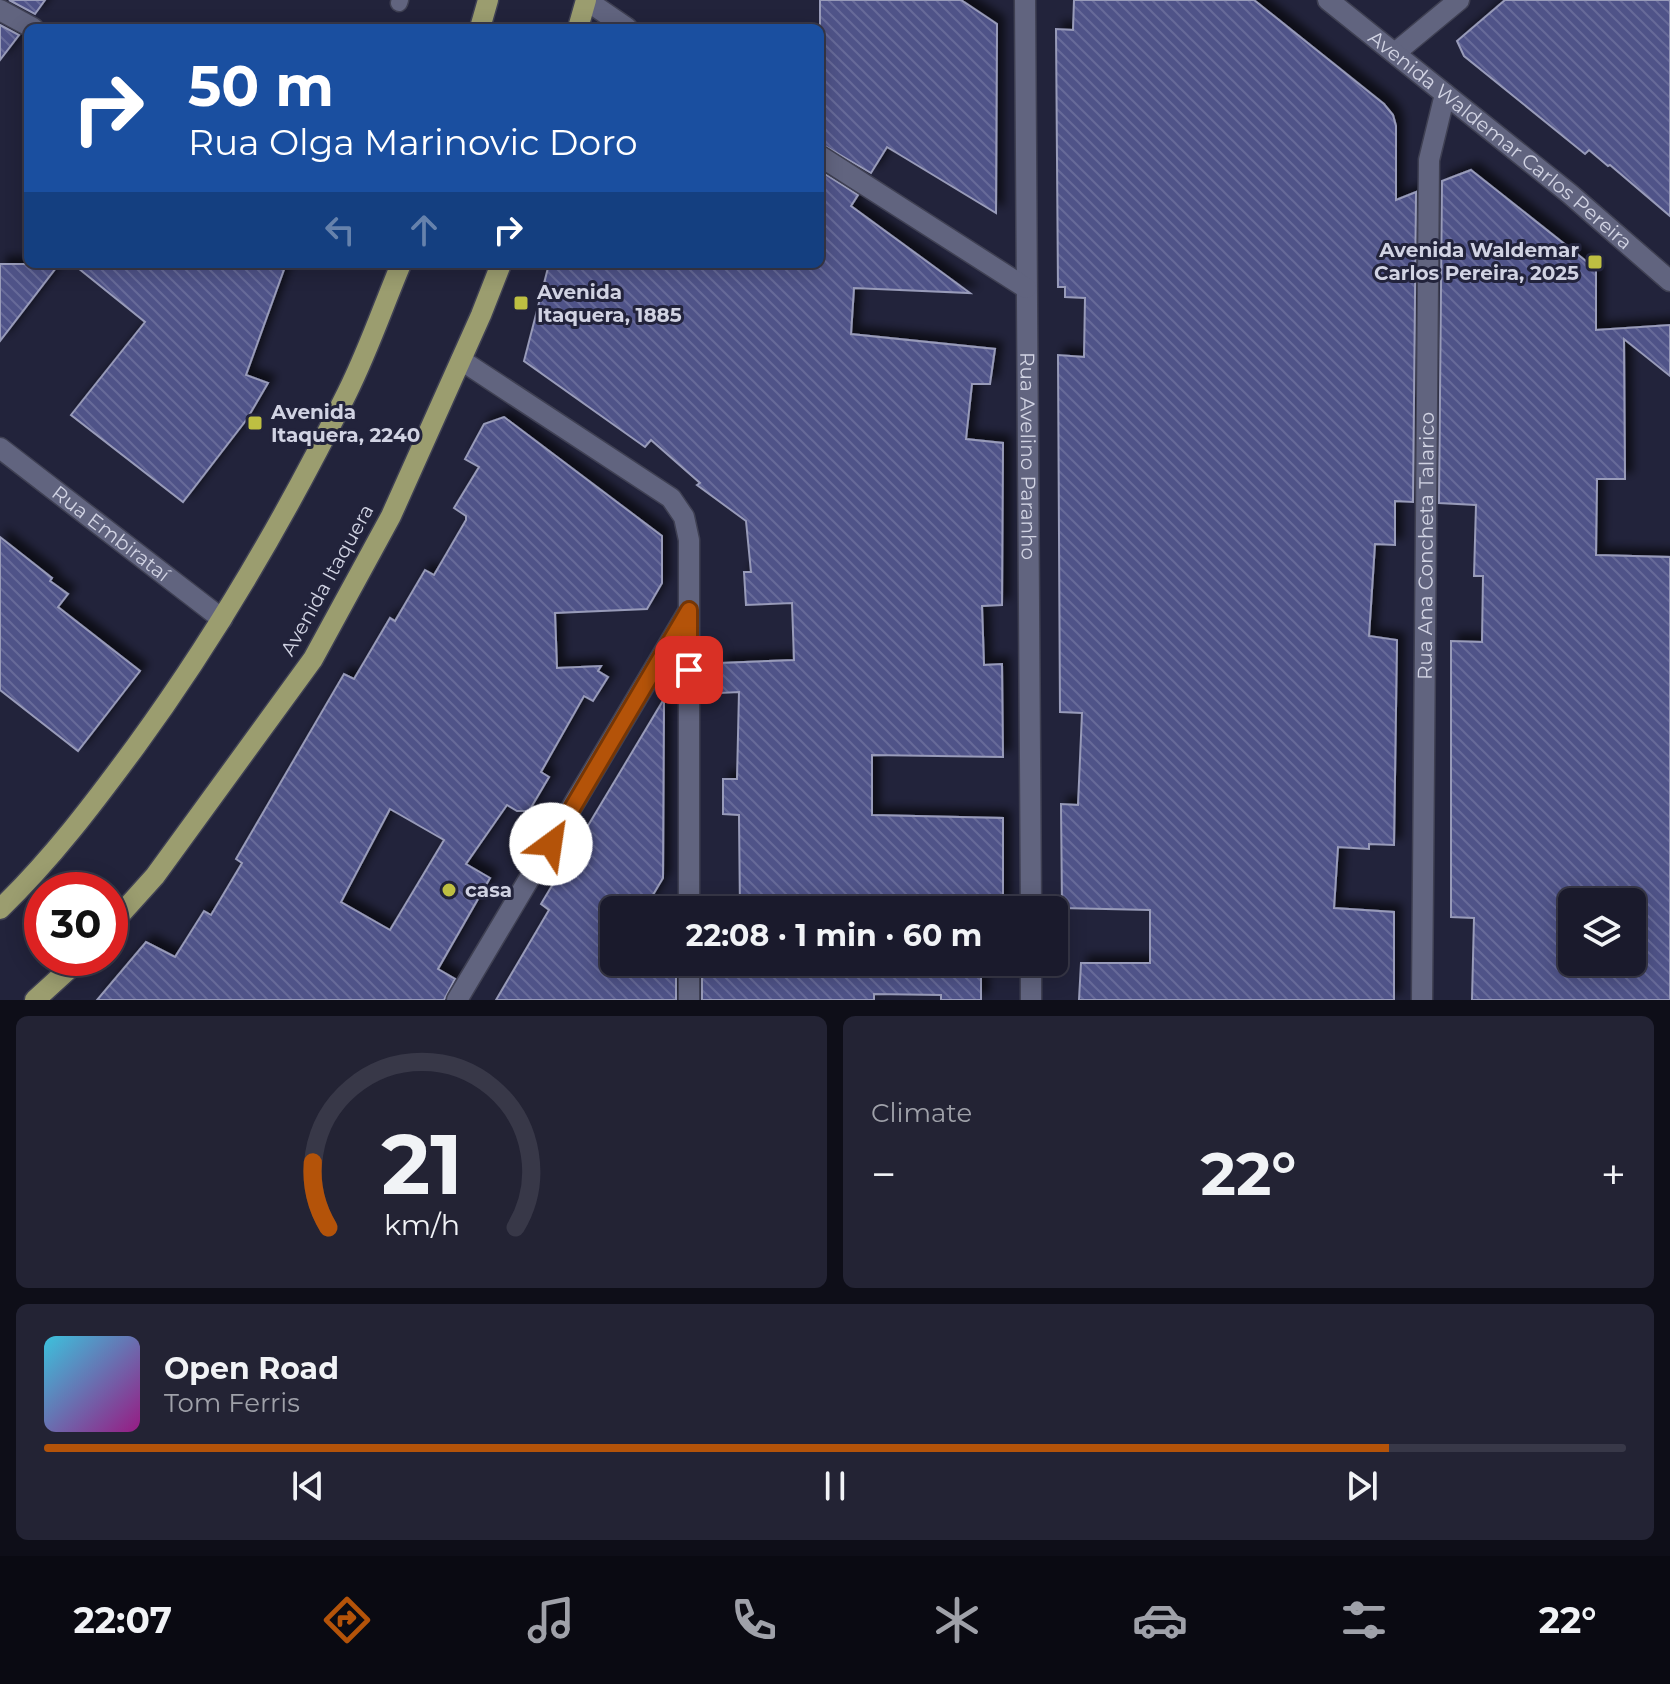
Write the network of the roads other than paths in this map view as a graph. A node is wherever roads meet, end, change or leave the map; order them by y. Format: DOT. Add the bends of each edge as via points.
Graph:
graph roads {
  1 [pos="488,0"];
  2 [pos="586,0"];
  3 [pos="1025,0"];
  4 [pos="1328,0"];
  5 [pos="1459,0"];
  6 [pos="0,10"];
  7 [pos="26,24"];
  8 [pos="481,24"];
  9 [pos="579,24"];
  10 [pos="621,24"];
  11 [pos="1395,53"];
  12 [pos="1445,94"];
  13 [pos="824,159"];
  14 [pos="399,268"];
  15 [pos="499,268"];
  16 [pos="1667,273"];
  17 [pos="1026,288"];
  18 [pos="461,360"];
  19 [pos="0,448"];
  20 [pos="689,610"];
  21 [pos="222,619"];
  22 [pos="689,896"];
  23 [pos="1031,896"];
  24 [pos="3,902"];
  25 [pos="128,906"];
  26 [pos="61,976"];
  27 [pos="689,976"];
  28 [pos="1031,976"];
  29 [pos="35,1000"];
  30 [pos="457,1000"];
  31 [pos="689,1000"];
  32 [pos="1031,1000"];
  33 [pos="1422,1000"];
  1 -- 8 [label="main road"];
  2 -- 9 [label="main road"];
  2 -- 10 [label="street"];
  3 -- 17 [label="street, Rua Avelino Paranho"];
  4 -- 11 [label="street, Avenida Waldemar Carlos Pereira"];
  5 -- 11 [label="street"];
  6 -- 7 [label="street"];
  11 -- 12 [label="street, Avenida Waldemar Carlos Pereira"];
  12 -- 16 [label="street, Avenida Waldemar Carlos Pereira"];
  12 -- 33 [label="street, Rua Ana Concheta Talarico" via="1429,160"];
  13 -- 17 [label="street"];
  14 -- 21 [label="main road" via="349,390"];
  15 -- 18 [label="main road, Avenida Itaquera"];
  17 -- 23 [label="street, Rua Avelino Paranho"];
  18 -- 20 [label="street" via="671,498 684,517 689,540"];
  18 -- 25 [label="main road, Avenida Itaquera" via="391,516 313,659"];
  19 -- 21 [label="street, Rua Embirataí"];
  20 -- 22 [label="street"];
  20 -- 30 [label="street"];
  21 -- 24 [label="main road" via="87,814"];
  26 -- 29 [label="main road"];
  27 -- 31 [label="street"];
  28 -- 32 [label="street"];
}
